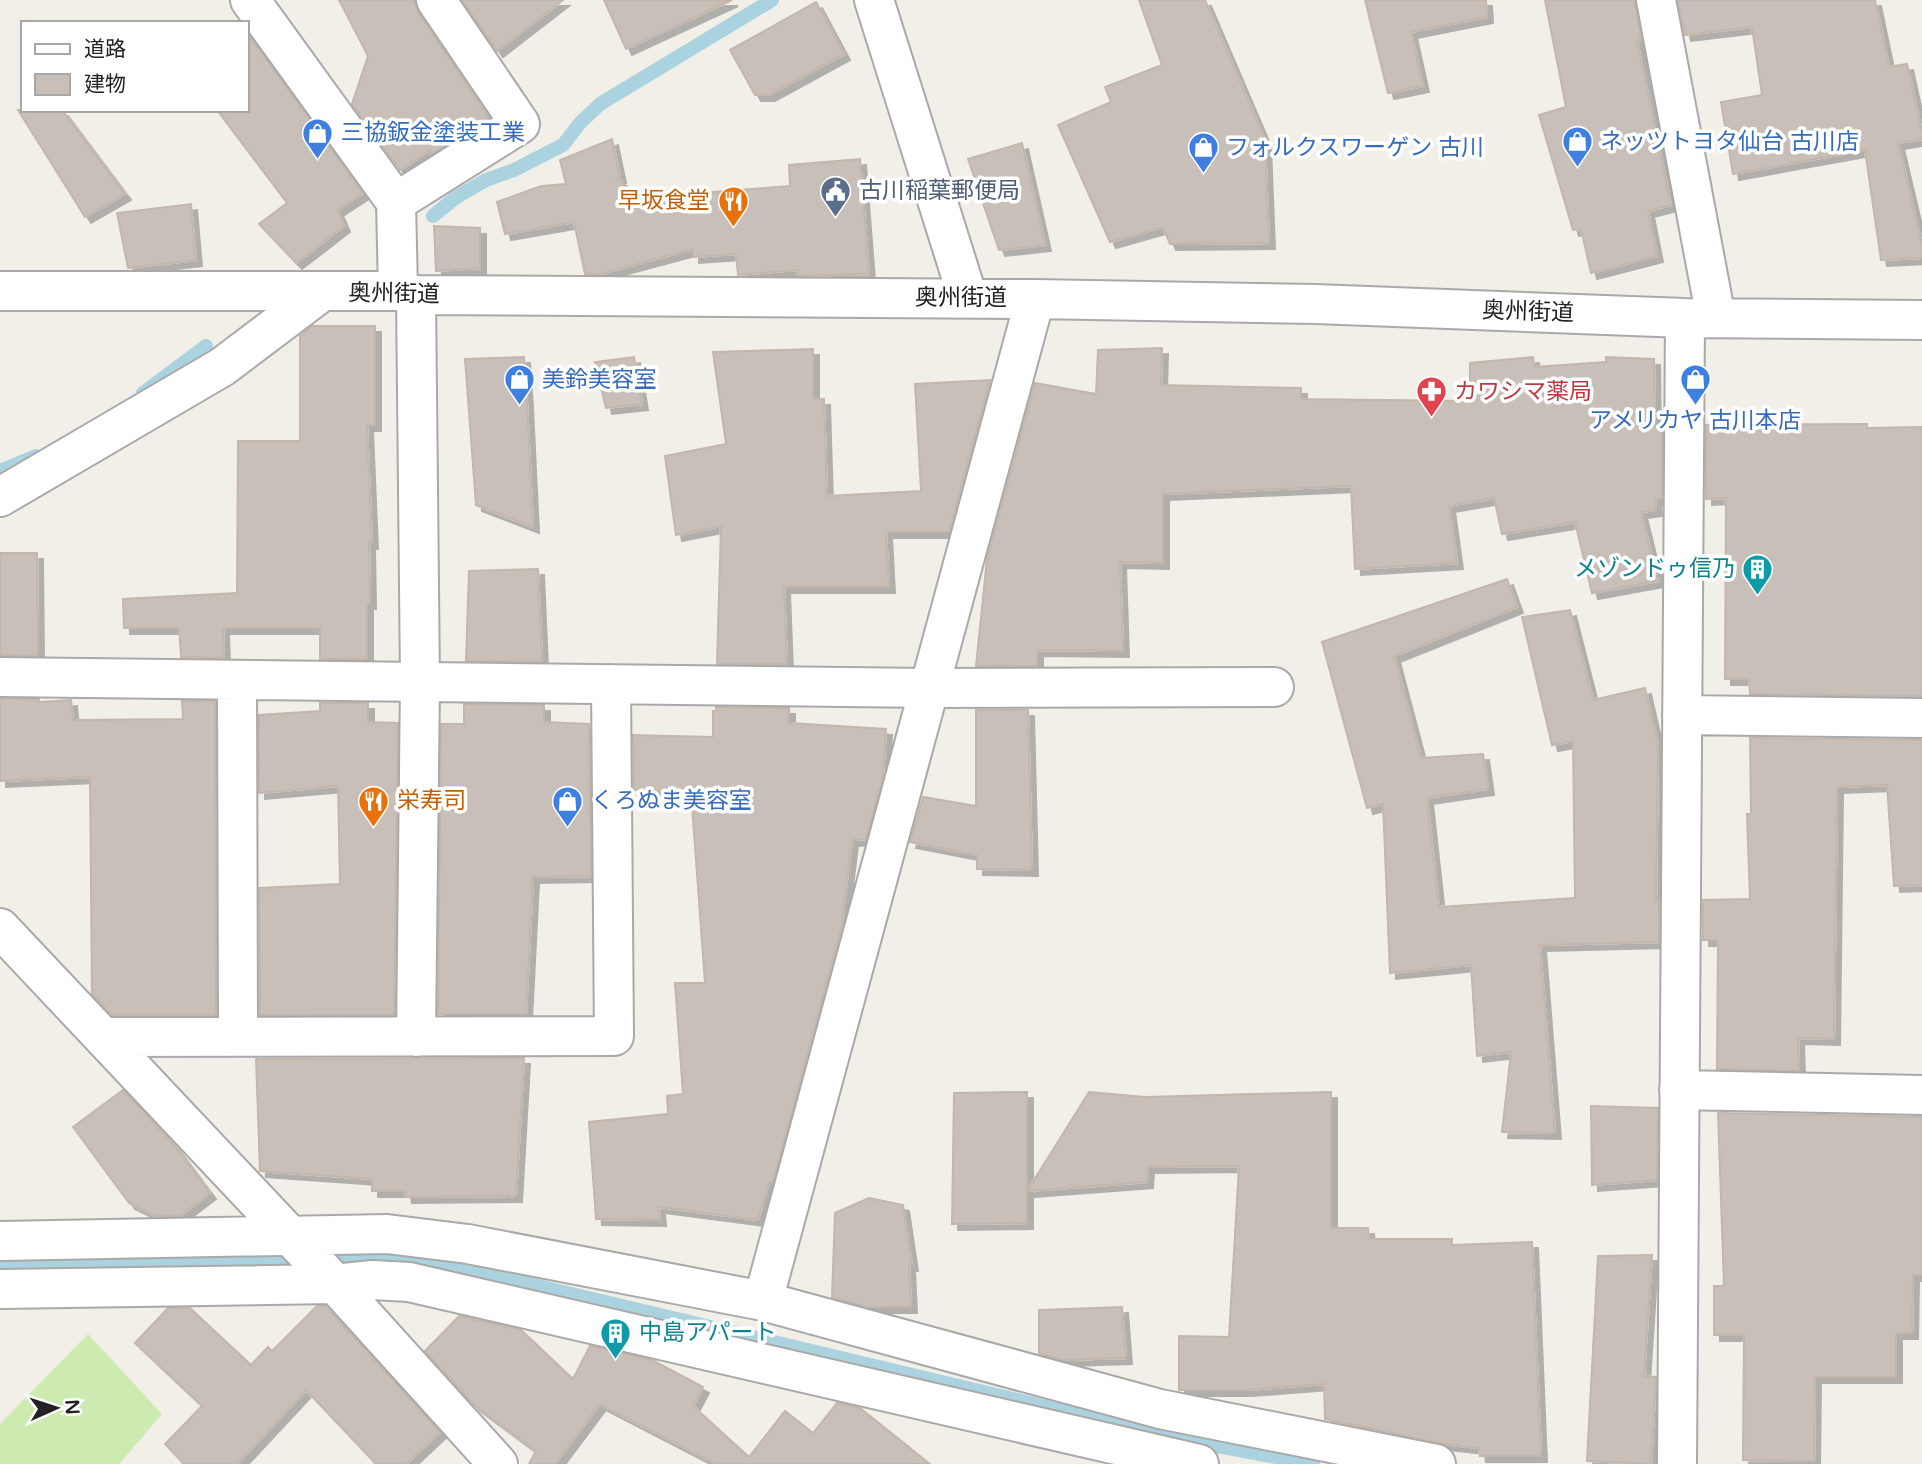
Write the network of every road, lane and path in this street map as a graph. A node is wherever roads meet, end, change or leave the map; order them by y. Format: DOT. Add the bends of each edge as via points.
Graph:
graph roads {
  1 [pos="250,0"];
  2 [pos="436,0"];
  3 [pos="874,0"];
  4 [pos="1656,0"];
  5 [pos="396,202"];
  6 [pos="0,291"];
  7 [pos="320,293"];
  8 [pos="407,293"];
  9 [pos="968,298"];
  10 [pos="1035,299"];
  11 [pos="1700,318"];
  12 [pos="1922,320"];
  13 [pos="0,497"];
  14 [pos="0,677"];
  15 [pos="237,680"];
  16 [pos="420,682"];
  17 [pos="611,684"];
  18 [pos="1274,687"];
  19 [pos="929,688"];
  20 [pos="1682,715"];
  21 [pos="1922,718"];
  22 [pos="0,928"];
  23 [pos="103,1037"];
  24 [pos="238,1037"];
  25 [pos="416,1037"];
  26 [pos="1679,1090"];
  27 [pos="1922,1095"];
  28 [pos="0,1241"];
  29 [pos="293,1242"];
  30 [pos="331,1280"];
  31 [pos="0,1289"];
  32 [pos="763,1301"];
  33 [pos="498,1464"];
  34 [pos="1199,1464"];
  35 [pos="1436,1464"];
  36 [pos="1677,1464"];
  1 -- 5 [label="street"];
  2 -- 5 [label="street" via="520,124"];
  3 -- 9 [label="street"];
  4 -- 11 [label="street"];
  5 -- 8 [label="street"];
  6 -- 7 [label="street, 奥州街道"];
  7 -- 8 [label="street, 奥州街道"];
  7 -- 13 [label="street" via="222,367"];
  8 -- 9 [label="street, 奥州街道"];
  8 -- 16 [label="street"];
  9 -- 10 [label="street, 奥州街道"];
  10 -- 11 [label="street, 奥州街道"];
  10 -- 19 [label="street"];
  11 -- 12 [label="street, 奥州街道"];
  11 -- 20 [label="street"];
  14 -- 15 [label="street"];
  15 -- 16 [label="street"];
  15 -- 24 [label="street"];
  16 -- 17 [label="street"];
  16 -- 25 [label="street"];
  17 -- 19 [label="street"];
  17 -- 25 [label="street" via="614,1036"];
  18 -- 19 [label="street"];
  19 -- 32 [label="street"];
  20 -- 21 [label="street"];
  20 -- 26 [label="street"];
  22 -- 23 [label="street"];
  23 -- 24 [label="street"];
  23 -- 29 [label="street"];
  24 -- 25 [label="street"];
  26 -- 27 [label="street"];
  26 -- 36 [label="street"];
  28 -- 29 [label="street"];
  29 -- 30 [label="street"];
  29 -- 32 [label="street" via="387,1234 468,1244"];
  30 -- 31 [label="street"];
  30 -- 33 [label="street"];
  30 -- 34 [label="street" via="409,1282"];
  32 -- 35 [label="street" via="1160,1409"];
}
